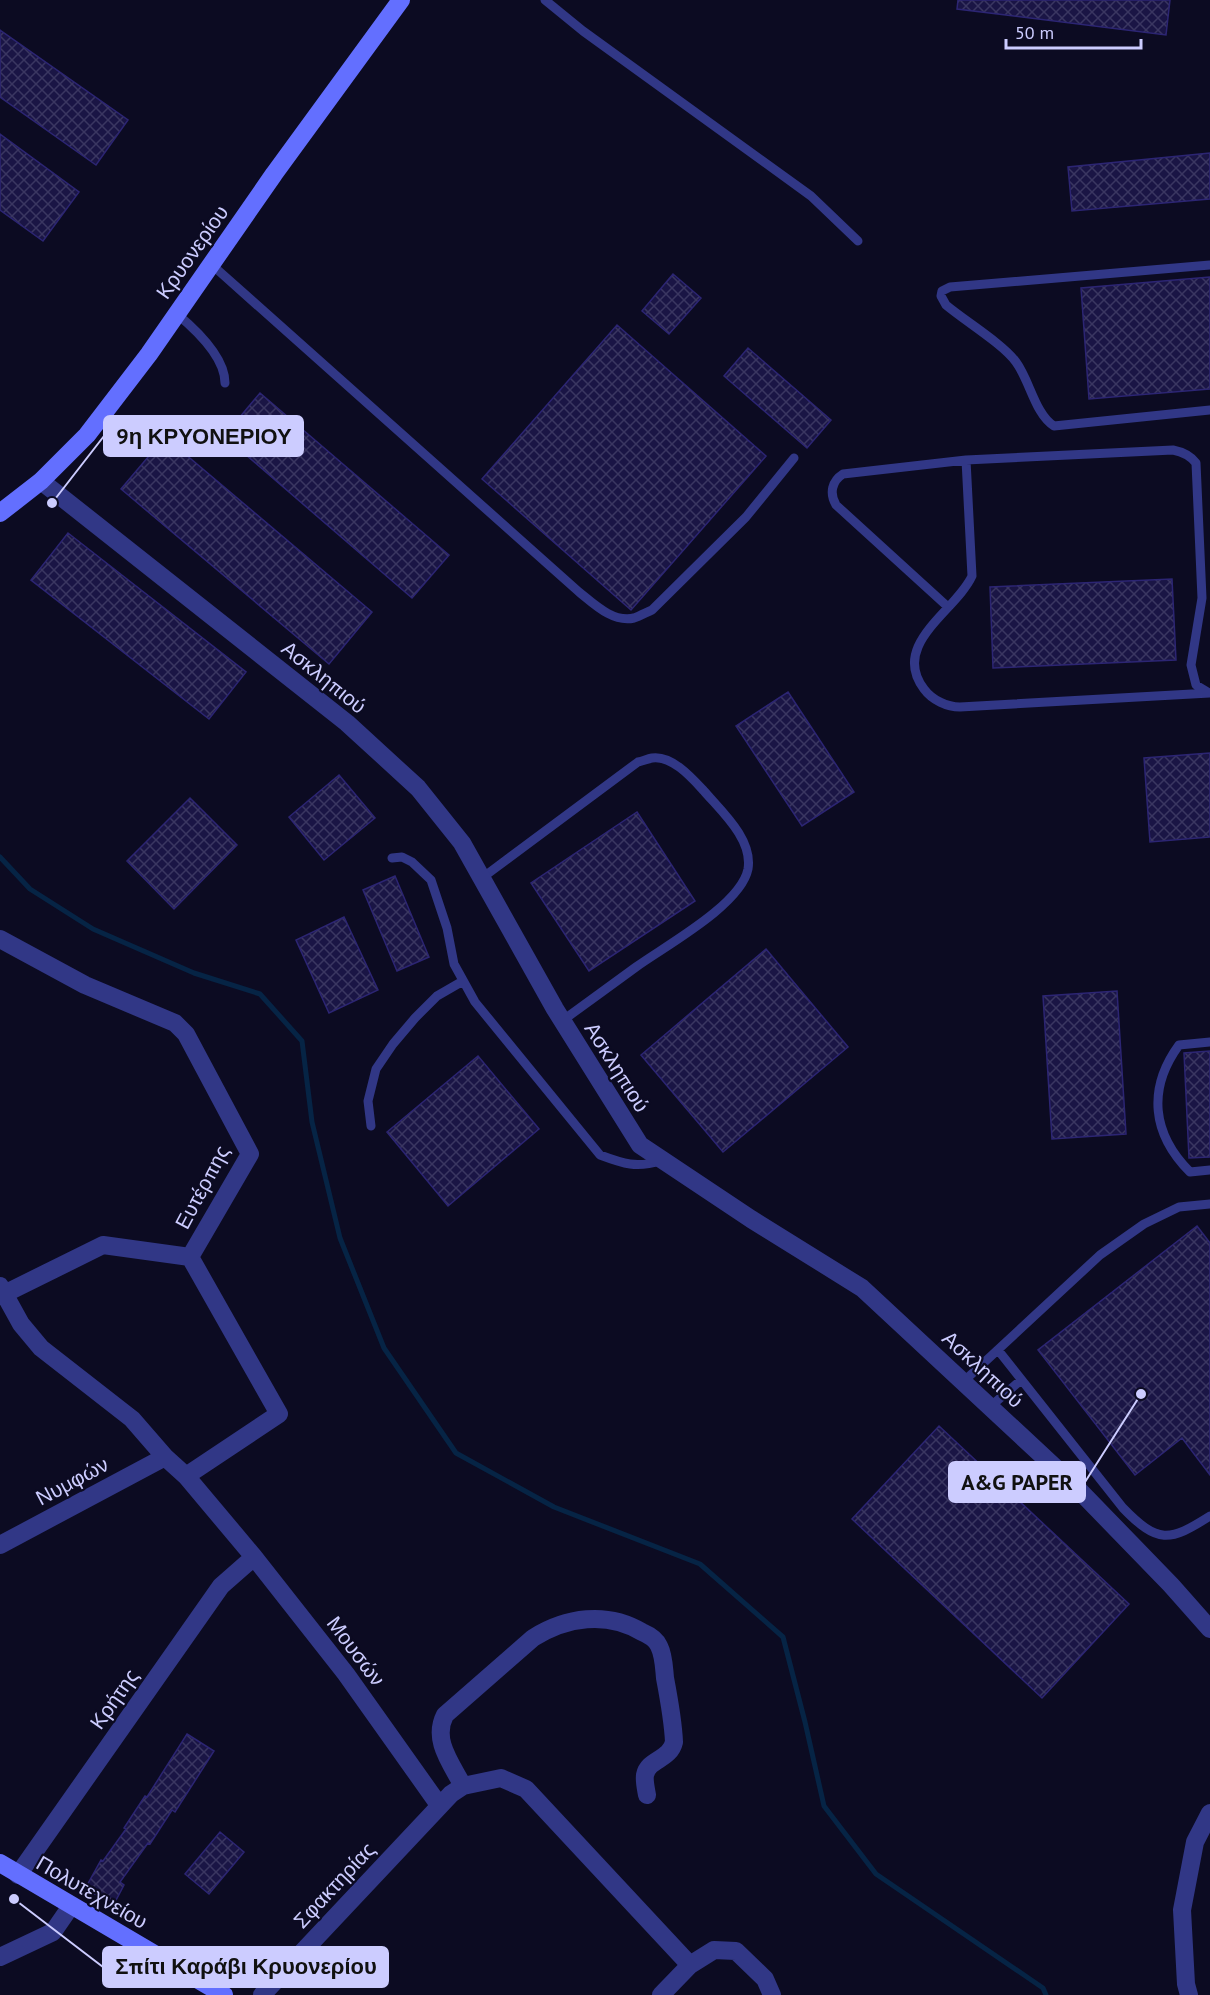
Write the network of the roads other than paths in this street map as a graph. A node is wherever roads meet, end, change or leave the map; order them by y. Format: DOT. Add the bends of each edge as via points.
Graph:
graph roads {
  1 [pos="401,0"];
  2 [pos="545,0"];
  3 [pos="858,241"];
  4 [pos="212,264"];
  5 [pos="1210,265"];
  6 [pos="177,314"];
  7 [pos="225,383"];
  8 [pos="1210,410"];
  9 [pos="794,458"];
  10 [pos="966,460"];
  11 [pos="41,481"];
  12 [pos="0,513"];
  13 [pos="948,607"];
  14 [pos="1210,693"];
  15 [pos="392,858"];
  16 [pos="482,878"];
  17 [pos="0,939"];
  18 [pos="464,981"];
  19 [pos="562,1021"];
  20 [pos="1210,1042"];
  21 [pos="371,1126"];
  22 [pos="663,1161"];
  23 [pos="1210,1170"];
  24 [pos="1210,1204"];
  25 [pos="190,1257"];
  26 [pos="1,1292"];
  27 [pos="999,1350"];
  28 [pos="1021,1380"];
  29 [pos="963,1382"];
  30 [pos="991,1406"];
  31 [pos="165,1457"];
  32 [pos="186,1476"];
  33 [pos="1210,1516"];
  34 [pos="0,1545"];
  35 [pos="254,1557"];
  36 [pos="1210,1629"];
  37 [pos="463,1786"];
  38 [pos="647,1795"];
  39 [pos="439,1805"];
  40 [pos="1210,1813"];
  41 [pos="0,1863"];
  42 [pos="18,1875"];
  43 [pos="71,1906"];
  44 [pos="0,1957"];
  45 [pos="690,1965"];
  46 [pos="224,1995"];
  47 [pos="262,1995"];
  48 [pos="661,1995"];
  49 [pos="772,1995"];
  50 [pos="1189,1995"];
  1 -- 4 [label="main road, Κρυονερίου"];
  2 -- 3 [label="lane" via="812,196"];
  4 -- 6 [label="main road, Κρυονερίου"];
  4 -- 9 [label="lane" via="570,585 618,618 634,618 652,610 746,517"];
  5 -- 8 [label="lane" via="950,287 941,296 946,305 1008,353 1027,380 1044,418 1054,426"];
  6 -- 7 [label="lane" via="204,340 222,369"];
  6 -- 11 [label="main road, Κρυονερίου" via="87,435"];
  10 -- 13 [label="lane" via="972,576"];
  10 -- 13 [label="lane" via="843,474 833,485 832,499 836,505"];
  10 -- 14 [label="lane" via="1173,450 1193,458 1202,598 1191,665 1196,685"];
  11 -- 12 [label="main road, Κρυονερίου"];
  11 -- 16 [label="street, Ασκληπιού" via="355,730 418,788 462,843"];
  13 -- 14 [label="lane" via="921,640 914,666 917,678 932,698 953,707"];
  15 -- 18 [label="lane" via="412,862 431,880 454,964"];
  16 -- 19 [label="street, Ασκληπιού"];
  16 -- 19 [label="lane" via="639,762 653,758 667,761 686,773 742,839 748,869 727,901 684,936"];
  17 -- 25 [label="street, Ευτέρπης" via="104,994 175,1023 186,1034 250,1154"];
  18 -- 21 [label="lane" via="437,996 376,1069 368,1101"];
  18 -- 22 [label="lane" via="475,1002 600,1155 627,1165"];
  19 -- 22 [label="street, Ασκληπιού" via="640,1145"];
  20 -- 23 [label="lane" via="1179,1045 1164,1070 1158,1098 1161,1126 1172,1151 1190,1172"];
  22 -- 29 [label="street, Ασκληπιού" via="862,1288"];
  24 -- 27 [label="lane" via="1179,1207 1144,1224 1100,1255"];
  25 -- 26 [label="street" via="103,1245"];
  25 -- 32 [label="street, Ευτέρπης" via="279,1414"];
  26 -- 31 [label="street, Μουσών" via="41,1348 132,1419"];
  27 -- 28 [label="lane"];
  27 -- 29 [label="lane"];
  28 -- 30 [label="lane"];
  28 -- 33 [label="lane" via="1123,1508 1146,1529 1155,1535 1171,1536"];
  29 -- 30 [label="street, Ασκληπιού"];
  30 -- 36 [label="street, Ασκληπιού" via="1082,1494"];
  31 -- 32 [label="street, Μουσών"];
  31 -- 34 [label="street, Νυμφών"];
  32 -- 35 [label="street, Μουσών"];
  35 -- 39 [label="street, Μουσών" via="346,1674"];
  35 -- 42 [label="street, Κρήτης" via="221,1586"];
  37 -- 38 [label="street" via="441,1742 440,1728 445,1715 545,1630 598,1619 637,1628 653,1638 661,1651 674,1742 670,1752 647,1769"];
  37 -- 39 [label="street"];
  37 -- 45 [label="street" via="501,1778 526,1789"];
  39 -- 47 [label="street, Σφακτηρίας"];
  40 -- 50 [label="street" via="1195,1842 1182,1910"];
  41 -- 42 [label="main road, Πολυτεχνείου"];
  42 -- 43 [label="main road, Πολυτεχνείου"];
  43 -- 44 [label="street" via="53,1932"];
  43 -- 46 [label="main road, Πολυτεχνείου"];
  45 -- 48 [label="street"];
  45 -- 49 [label="street" via="714,1950 736,1951 765,1980"];
}
